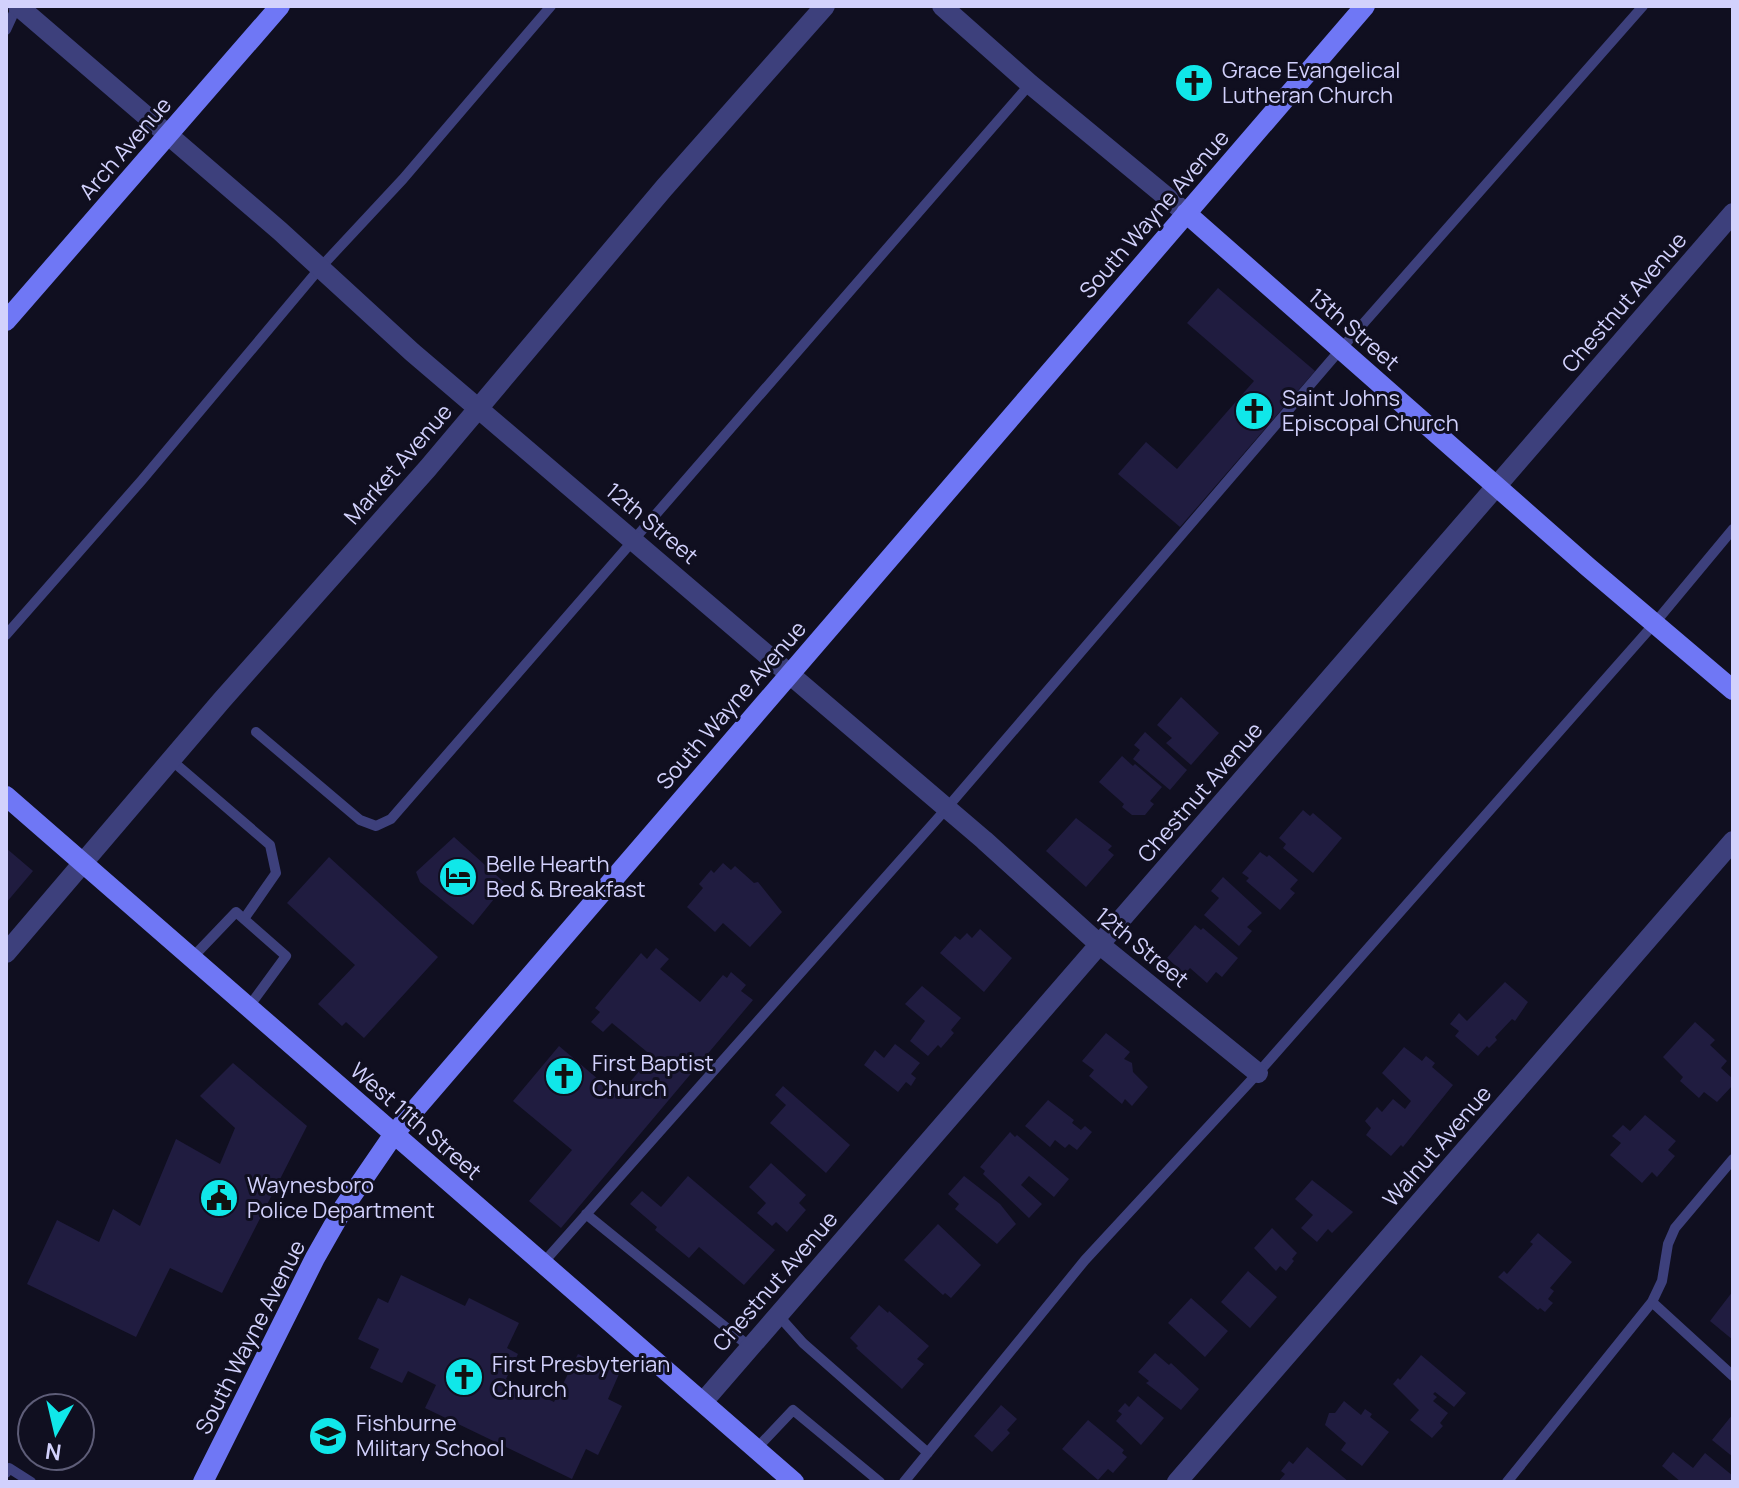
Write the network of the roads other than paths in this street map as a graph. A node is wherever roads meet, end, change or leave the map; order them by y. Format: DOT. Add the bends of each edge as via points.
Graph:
graph roads {
  1 [pos="18,6"];
  2 [pos="280,6"];
  3 [pos="551,6"];
  4 [pos="825,6"];
  5 [pos="942,6"];
  6 [pos="1643,6"];
  7 [pos="1358,8"];
  8 [pos="6,30"];
  9 [pos="1030,84"];
  10 [pos="168,135"];
  11 [pos="1186,213"];
  12 [pos="1733,213"];
  13 [pos="320,268"];
  14 [pos="6,321"];
  15 [pos="1340,350"];
  16 [pos="479,407"];
  17 [pos="1497,485"];
  18 [pos="1733,529"];
  19 [pos="634,540"];
  20 [pos="1654,624"];
  21 [pos="6,635"];
  22 [pos="790,674"];
  23 [pos="1733,690"];
  24 [pos="256,732"];
  25 [pos="170,759"];
  26 [pos="6,796"];
  27 [pos="946,809"];
  28 [pos="1733,841"];
  29 [pos="81,862"];
  30 [pos="244,919"];
  31 [pos="1099,944"];
  32 [pos="6,953"];
  33 [pos="192,958"];
  34 [pos="248,1008"];
  35 [pos="1258,1073"];
  36 [pos="394,1134"];
  37 [pos="1733,1159"];
  38 [pos="586,1214"];
  39 [pos="543,1263"];
  40 [pos="1652,1302"];
  41 [pos="778,1315"];
  42 [pos="750,1347"];
  43 [pos="1733,1376"];
  44 [pos="703,1402"];
  45 [pos="756,1449"];
  46 [pos="928,1453"];
  47 [pos="7,1469"];
  48 [pos="31,1482"];
  49 [pos="203,1482"];
  50 [pos="794,1482"];
  51 [pos="880,1482"];
  52 [pos="904,1482"];
  53 [pos="1177,1482"];
  54 [pos="1507,1482"];
  1 -- 8 [label="lane"];
  1 -- 10 [label="street, 12th Street"];
  2 -- 10 [label="street, Arch Avenue"];
  3 -- 13 [label="lane"];
  4 -- 16 [label="street, Market Avenue"];
  5 -- 9 [label="street, 13th Street"];
  6 -- 15 [label="lane"];
  7 -- 11 [label="street, South Wayne Avenue"];
  9 -- 11 [label="street, 13th Street"];
  9 -- 19 [label="lane"];
  10 -- 13 [label="street, 12th Street"];
  10 -- 14 [label="street, Arch Avenue"];
  11 -- 15 [label="street, 13th Street"];
  11 -- 22 [label="street, South Wayne Avenue"];
  12 -- 17 [label="street, Chestnut Avenue"];
  13 -- 16 [label="street, 12th Street"];
  13 -- 21 [label="lane"];
  15 -- 17 [label="street, 13th Street"];
  15 -- 27 [label="lane"];
  16 -- 19 [label="street, 12th Street"];
  16 -- 25 [label="street, Market Avenue"];
  17 -- 20 [label="street, 13th Street"];
  17 -- 31 [label="street, Chestnut Avenue"];
  18 -- 20 [label="lane"];
  19 -- 22 [label="street, 12th Street"];
  19 -- 24 [label="lane" via="384,824 360,820"];
  20 -- 23 [label="street, 13th Street"];
  20 -- 35 [label="lane"];
  22 -- 27 [label="street, 12th Street"];
  22 -- 36 [label="street, South Wayne Avenue"];
  25 -- 29 [label="street, Market Avenue"];
  25 -- 30 [label="lane" via="270,845 276,873"];
  26 -- 29 [label="street, West 11th Street"];
  27 -- 31 [label="street, 12th Street"];
  27 -- 38 [label="lane"];
  28 -- 53 [label="street, Walnut Avenue"];
  29 -- 32 [label="street, Market Avenue"];
  29 -- 33 [label="street, West 11th Street"];
  30 -- 33 [label="lane" via="236,912"];
  30 -- 34 [label="lane" via="286,956"];
  31 -- 35 [label="street, 12th Street"];
  31 -- 41 [label="street, Chestnut Avenue"];
  33 -- 34 [label="street, West 11th Street"];
  34 -- 36 [label="street, West 11th Street"];
  35 -- 46 [label="lane" via="1085,1260"];
  36 -- 39 [label="street, West 11th Street"];
  36 -- 49 [label="street, South Wayne Avenue" via="315,1258"];
  37 -- 40 [label="lane" via="1675,1228"];
  38 -- 39 [label="lane"];
  38 -- 42 [label="lane"];
  39 -- 44 [label="street, West 11th Street"];
  40 -- 43 [label="lane"];
  40 -- 54 [label="lane"];
  41 -- 42 [label="street, Chestnut Avenue"];
  41 -- 46 [label="lane"];
  42 -- 44 [label="street, Chestnut Avenue"];
  44 -- 45 [label="street, West 11th Street"];
  45 -- 50 [label="street, West 11th Street"];
  45 -- 51 [label="lane" via="793,1410"];
  46 -- 52 [label="lane"];
  47 -- 48 [label="lane"];
}
